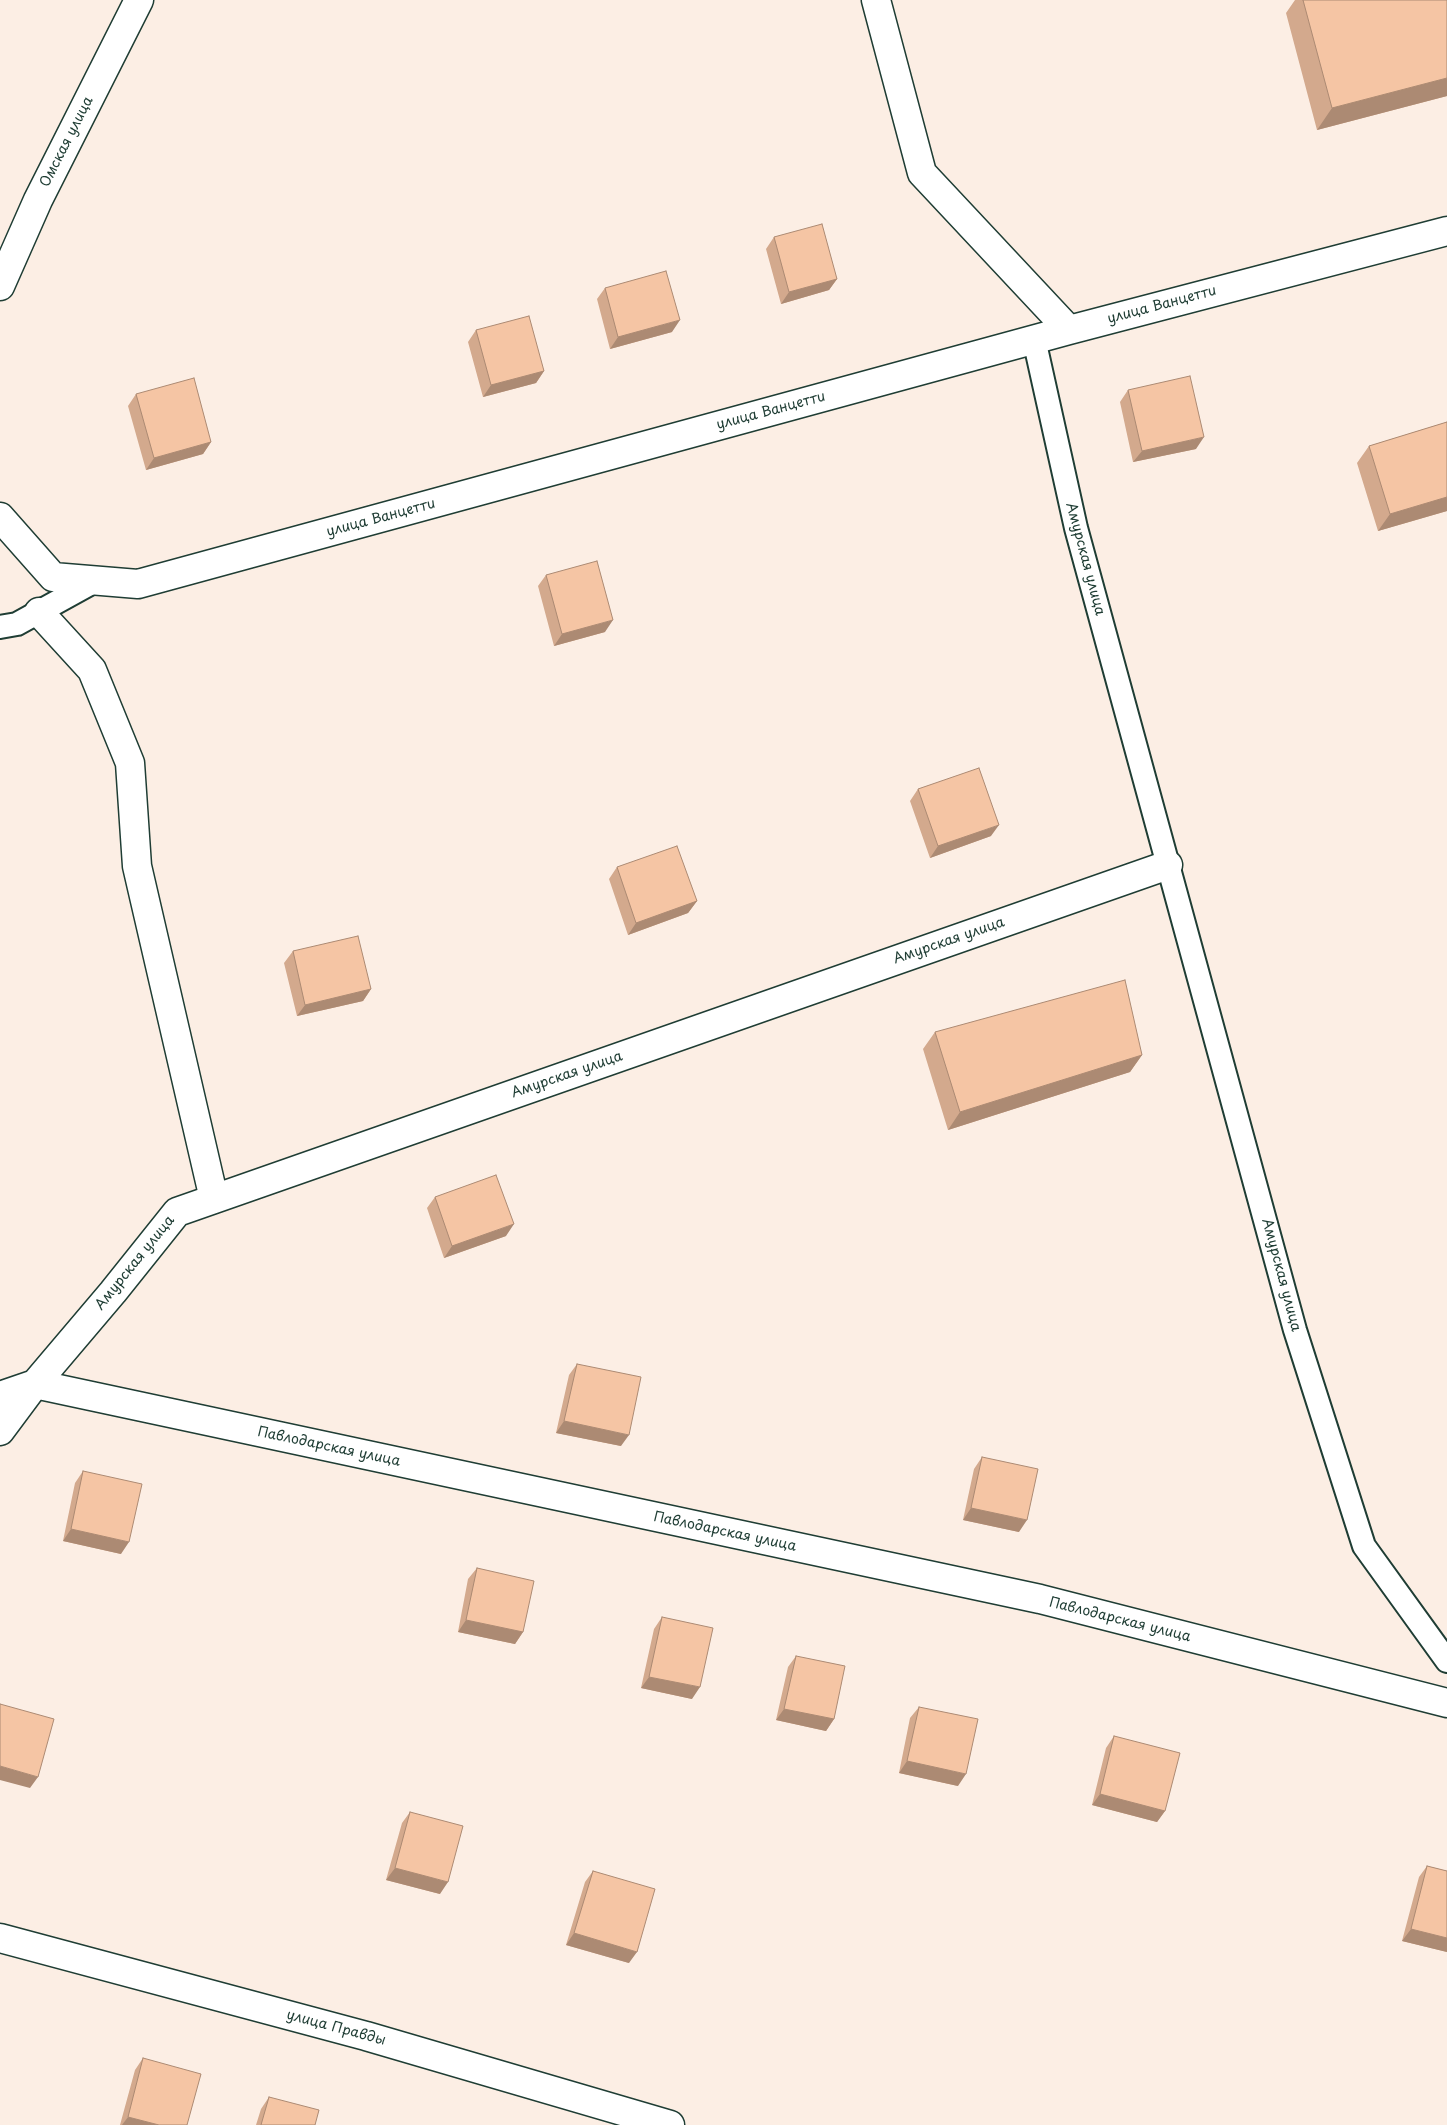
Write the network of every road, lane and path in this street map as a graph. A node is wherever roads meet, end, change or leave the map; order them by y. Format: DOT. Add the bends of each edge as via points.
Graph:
graph roads {
  1 [pos="139,0"];
  2 [pos="876,0"];
  3 [pos="1447,231"];
  4 [pos="0,286"];
  5 [pos="1069,330"];
  6 [pos="1034,339"];
  7 [pos="0,517"];
  8 [pos="95,581"];
  9 [pos="39,612"];
  10 [pos="0,627"];
  11 [pos="1168,865"];
  12 [pos="214,1198"];
  13 [pos="36,1384"];
  14 [pos="0,1396"];
  15 [pos="0,1431"];
  16 [pos="1447,1661"];
  17 [pos="1447,1704"];
  18 [pos="0,1938"];
  19 [pos="670,2125"];
  1 -- 4 [label="street, Омская улица" via="38,200"];
  2 -- 5 [label="street" via="922,173"];
  3 -- 5 [label="street, улица Ванцетти"];
  5 -- 6 [label="street, улица Ванцетти"];
  6 -- 8 [label="street, улица Ванцетти" via="138,584"];
  6 -- 11 [label="lane, Амурская улица" via="1076,528"];
  7 -- 8 [label="street" via="53,577"];
  8 -- 9 [label="lane"];
  9 -- 10 [label="lane" via="17,624"];
  9 -- 12 [label="street" via="92,670 130,763 137,866"];
  11 -- 12 [label="street, Амурская улица"];
  11 -- 16 [label="lane, Амурская улица" via="1296,1330 1364,1546"];
  12 -- 13 [label="street, Амурская улица" via="177,1212"];
  13 -- 14 [label="street"];
  13 -- 15 [label="street, Амурская улица"];
  13 -- 17 [label="street, Павлодарская улица" via="1040,1599"];
  18 -- 19 [label="street, улица Правды" via="366,2036"];
}
